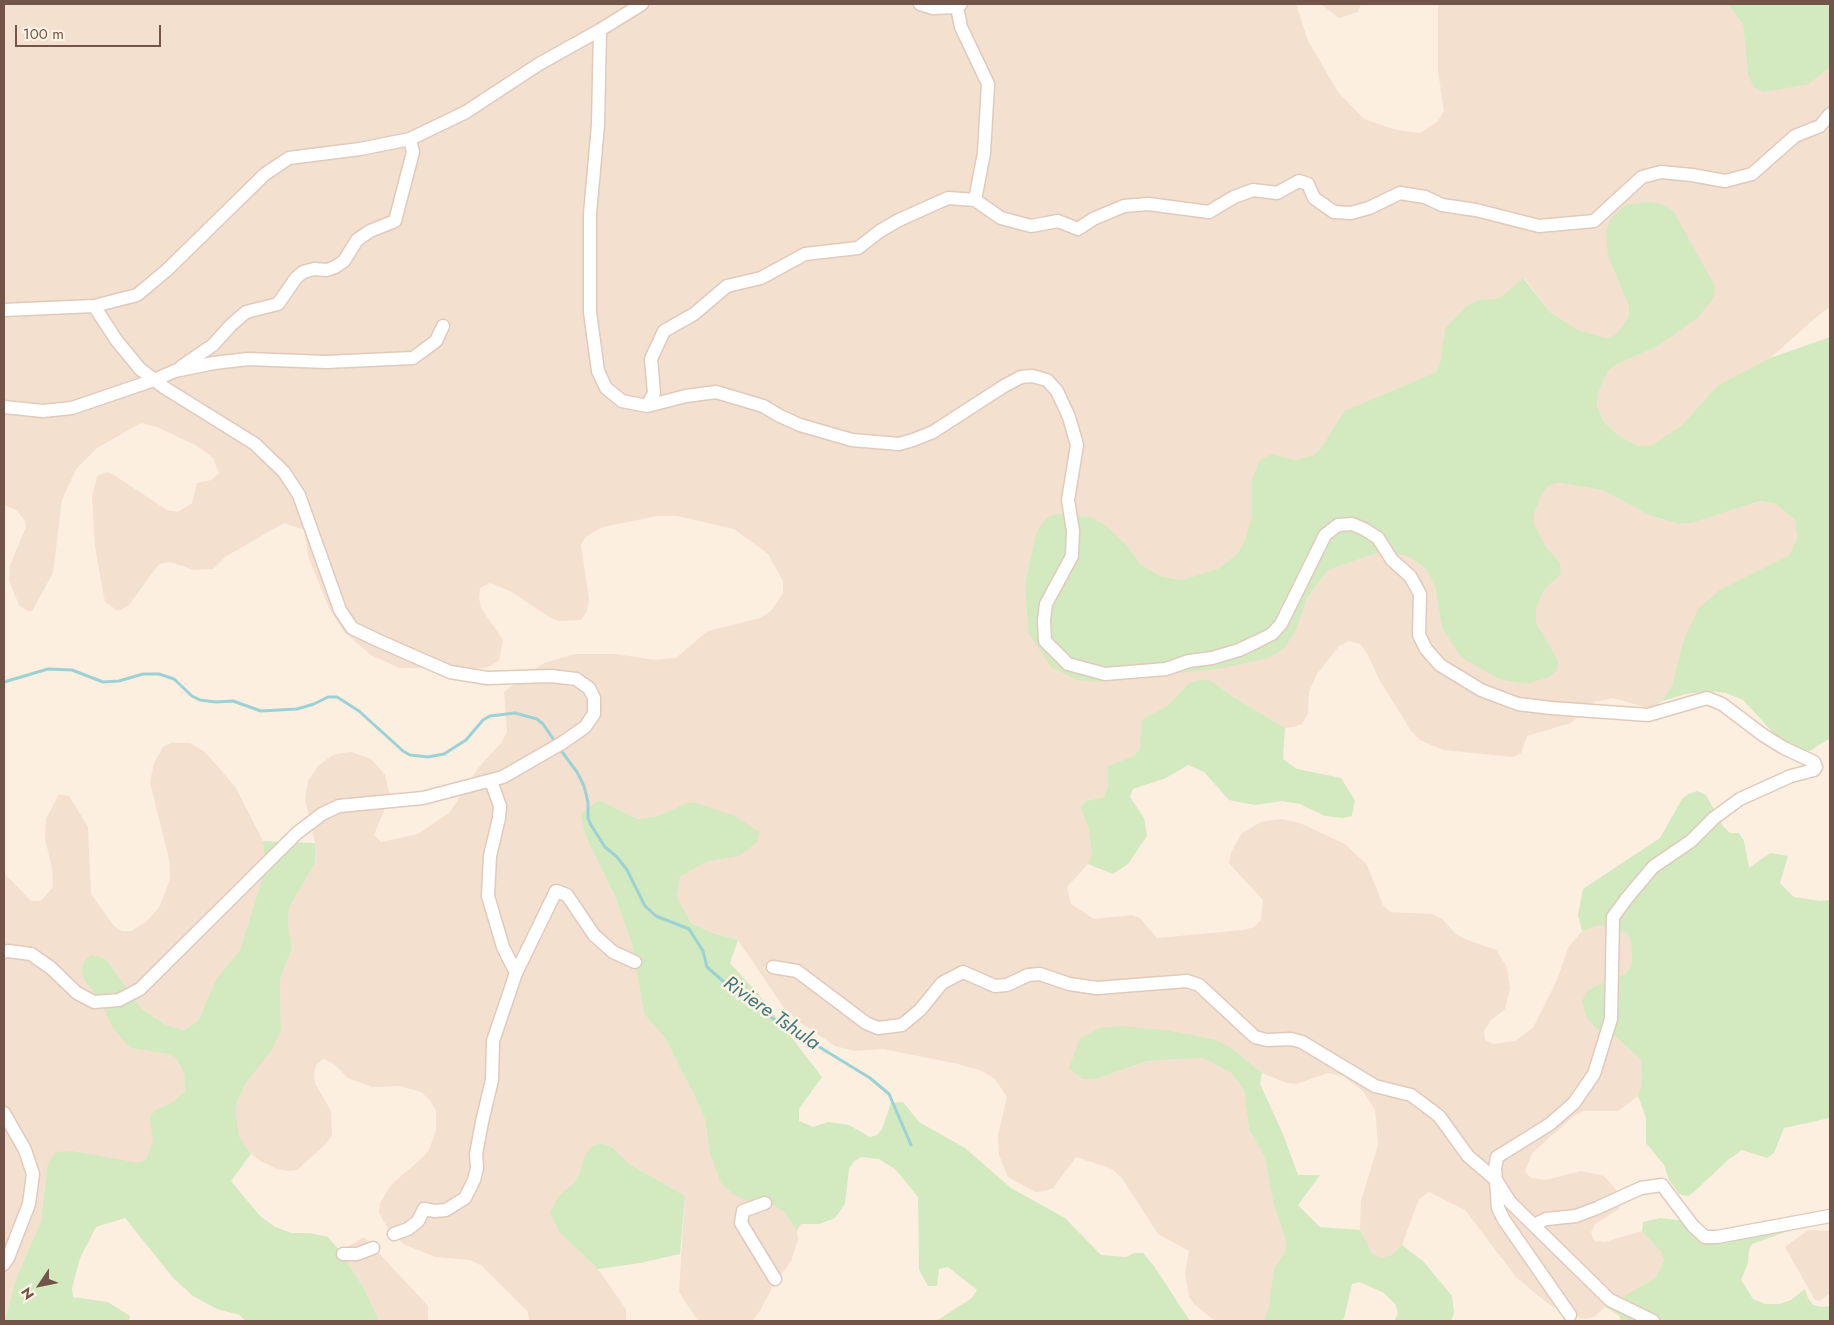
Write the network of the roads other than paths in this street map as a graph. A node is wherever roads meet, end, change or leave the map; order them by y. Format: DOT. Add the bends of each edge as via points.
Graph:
graph roads {
  1 [pos="642,4"];
  2 [pos="920,4"];
  3 [pos="959,5"];
  4 [pos="600,30"];
  5 [pos="1830,114"];
  6 [pos="410,139"];
  7 [pos="975,200"];
  8 [pos="94,306"];
  9 [pos="4,310"];
  10 [pos="443,326"];
  11 [pos="175,371"];
  12 [pos="154,380"];
  13 [pos="647,406"];
  14 [pos="4,407"];
  15 [pos="491,781"];
  16 [pos="4,952"];
  17 [pos="635,962"];
  18 [pos="773,967"];
  19 [pos="516,973"];
  20 [pos="4,1113"];
  21 [pos="1496,1180"];
  22 [pos="765,1203"];
  23 [pos="1830,1216"];
  24 [pos="1534,1225"];
  25 [pos="394,1234"];
  26 [pos="373,1248"];
  27 [pos="342,1254"];
  28 [pos="4,1264"];
  29 [pos="775,1279"];
  30 [pos="1570,1315"];
  31 [pos="1653,1321"];
  1 -- 4 [label="street"];
  2 -- 3 [label="street" via="932,8"];
  3 -- 7 [label="street" via="961,27 988,84 984,153"];
  4 -- 6 [label="street" via="466,112"];
  4 -- 13 [label="street" via="598,124 590,214 590,312 598,371 606,388 622,401"];
  5 -- 7 [label="street" via="1820,126 1795,136 1752,174 1725,181 1661,172 1642,177 1594,221 1539,226 1400,193 1369,208 1334,212 1314,198 1308,184 1299,181 1276,193 1253,190 1209,212 1148,204 1124,206 1078,229 1058,221 1031,226 1008,220"];
  6 -- 8 [label="street" via="289,158 264,174 167,270 137,295"];
  6 -- 11 [label="street" via="413,152 395,221 357,240 344,261 335,267 303,272 278,304 246,312 214,345"];
  7 -- 13 [label="street" via="948,198 899,220 858,248 805,254 761,278 726,286 694,314 664,331 651,360 654,393"];
  8 -- 9 [label="street"];
  8 -- 12 [label="street" via="140,369"];
  10 -- 11 [label="street" via="436,341 413,358 326,362 248,359"];
  11 -- 12 [label="street"];
  12 -- 14 [label="street" via="72,408 43,411"];
  12 -- 15 [label="street" via="255,444 284,472 299,495 340,610 352,628 450,672 487,678 551,676 576,679 589,688 594,698 594,714 585,727 503,777"];
  13 -- 21 [label="street" via="716,392 763,406 800,425 852,440 899,444 933,432 1020,377 1047,380 1058,391 1077,445 1068,500 1073,531 1072,556 1046,604 1044,620 1045,641 1068,664 1106,674 1166,669 1239,650 1256,642 1272,634 1280,624 1325,535 1338,525 1352,524 1378,538 1392,560 1410,576 1420,594 1419,635 1426,649 1440,665 1480,690 1518,704 1648,714 1707,698 1722,704 1784,748 1814,762 1814,770 1791,776 1740,799 1653,868 1627,898 1613,917 1611,1019 1594,1074 1574,1103 1550,1124 1497,1156"];
  15 -- 16 [label="street" via="423,798 339,806 322,814 297,833 140,989 119,1000 94,1002 31,954"];
  15 -- 19 [label="street" via="500,806 490,856 488,896 503,947"];
  17 -- 19 [label="street" via="613,952 594,935 567,895 556,891"];
  18 -- 21 [label="street" via="797,971 866,1023 878,1028 902,1026 942,983 963,972 995,986 1007,986 1028,975 1040,974 1069,984 1097,988 1186,981 1199,985 1255,1037 1267,1040 1290,1038 1302,1042 1375,1086 1411,1095 1439,1116 1468,1156"];
  19 -- 25 [label="street" via="493,1041 492,1080 476,1154 474,1180 465,1198 455,1206 440,1211 424,1209 418,1221"];
  20 -- 28 [label="street" via="25,1150 33,1174 29,1204"];
  21 -- 24 [label="street" via="1510,1202"];
  21 -- 30 [label="street" via="1498,1208 1504,1220"];
  22 -- 29 [label="street" via="743,1211 741,1223"];
  23 -- 24 [label="street" via="1706,1237 1693,1226 1662,1185 1641,1188 1576,1216 1546,1219"];
  24 -- 31 [label="street" via="1610,1300"];
  26 -- 27 [label="street" via="357,1254"];
}
